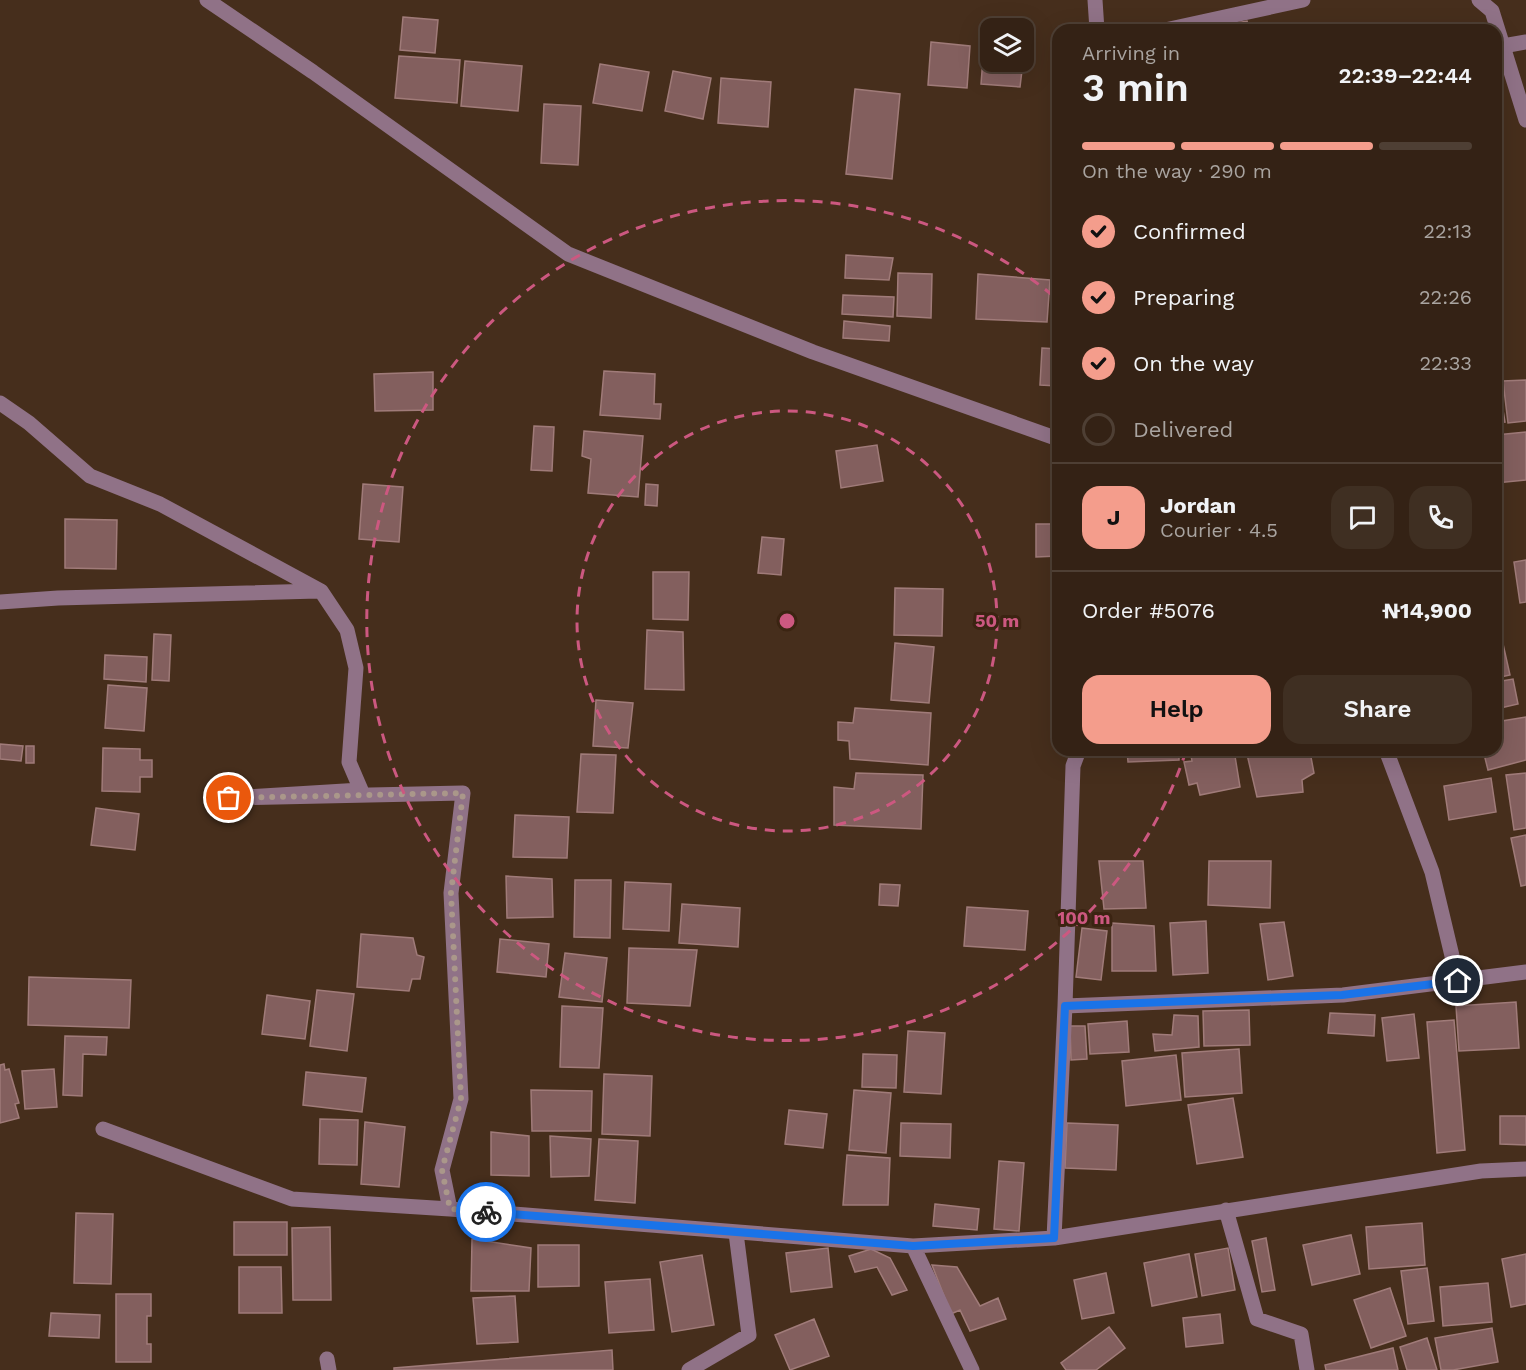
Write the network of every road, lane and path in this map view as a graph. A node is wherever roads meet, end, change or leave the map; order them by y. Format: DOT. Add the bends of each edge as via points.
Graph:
graph roads {
  1 [pos="207,0"];
  2 [pos="1095,0"];
  3 [pos="1303,0"];
  4 [pos="1479,0"];
  5 [pos="1097,24"];
  6 [pos="1193,24"];
  7 [pos="1496,24"];
  8 [pos="1526,42"];
  9 [pos="1502,43"];
  10 [pos="1503,46"];
  11 [pos="1526,120"];
  12 [pos="0,403"];
  13 [pos="1052,437"];
  14 [pos="321,591"];
  15 [pos="0,602"];
  16 [pos="1077,756"];
  17 [pos="1388,756"];
  18 [pos="1526,972"];
  19 [pos="1458,981"];
  20 [pos="1065,1006"];
  21 [pos="103,1129"];
  22 [pos="1526,1169"];
  23 [pos="450,1209"];
  24 [pos="1226,1210"];
  25 [pos="736,1233"];
  26 [pos="1054,1238"];
  27 [pos="913,1246"];
  28 [pos="689,1370"];
  29 [pos="972,1370"];
  30 [pos="1307,1370"];
  1 -- 13 [label="street" via="568,254 813,352"];
  2 -- 5 [label="street"];
  3 -- 6 [label="street"];
  4 -- 7 [label="street" via="1492,11"];
  8 -- 10 [label="street"];
  9 -- 10 [label="street"];
  10 -- 11 [label="street"];
  12 -- 14 [label="street" via="90,476 160,504"];
  14 -- 15 [label="street"];
  14 -- 23 [label="street" via="347,630 356,668 349,762 361,790 229,798 463,793 451,893 461,1099 442,1170"];
  16 -- 20 [label="street" via="1073,766"];
  17 -- 19 [label="street" via="1432,872"];
  18 -- 19 [label="street"];
  19 -- 20 [label="street" via="1342,995"];
  20 -- 26 [label="street"];
  21 -- 23 [label="street" via="292,1199"];
  22 -- 24 [label="street" via="1481,1171"];
  23 -- 25 [label="street"];
  24 -- 26 [label="street"];
  24 -- 30 [label="street" via="1257,1318 1301,1334"];
  25 -- 27 [label="street"];
  25 -- 28 [label="street" via="749,1335"];
  26 -- 27 [label="street"];
  27 -- 29 [label="street"];
}
